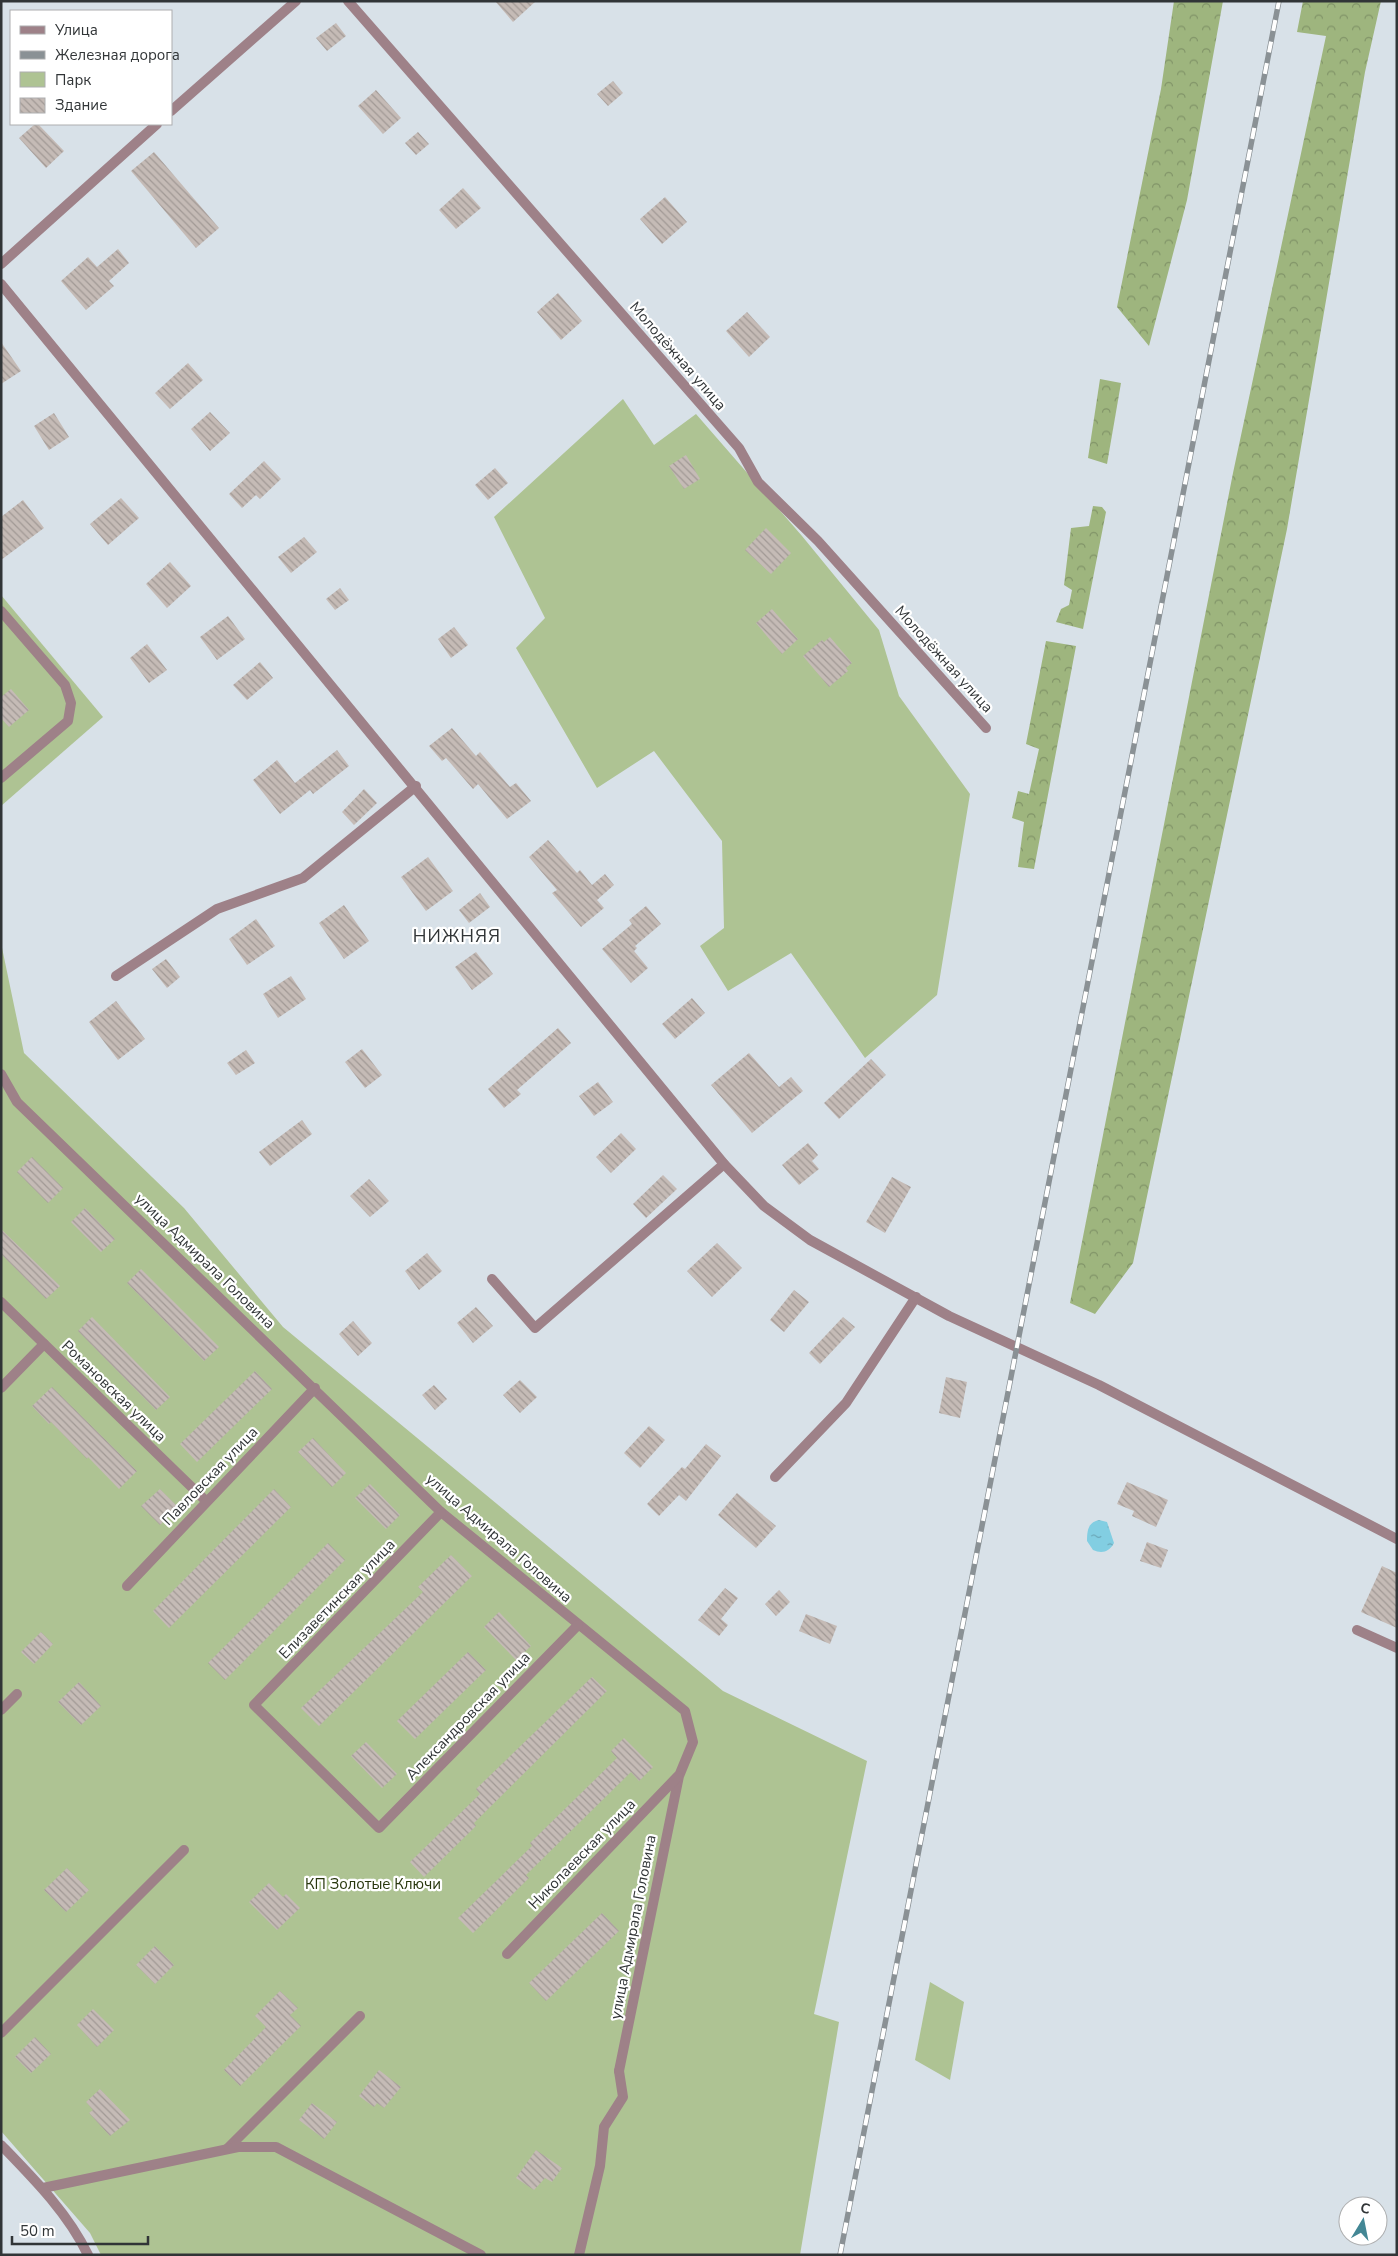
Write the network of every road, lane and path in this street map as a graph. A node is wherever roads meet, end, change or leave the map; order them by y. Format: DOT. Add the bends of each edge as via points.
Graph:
graph roads {
  1 [pos="296,1"];
  2 [pos="348,1"];
  3 [pos="172,110"];
  4 [pos="156,125"];
  5 [pos="1,264"];
  6 [pos="1,284"];
  7 [pos="1,611"];
  8 [pos="986,728"];
  9 [pos="1,778"];
  10 [pos="416,786"];
  11 [pos="116,976"];
  12 [pos="1,1074"];
  13 [pos="724,1164"];
  14 [pos="492,1279"];
  15 [pos="916,1298"];
  16 [pos="1,1302"];
  17 [pos="44,1344"];
  18 [pos="1,1388"];
  19 [pos="315,1388"];
  20 [pos="775,1477"];
  21 [pos="206,1501"];
  22 [pos="441,1512"];
  23 [pos="1397,1539"];
  24 [pos="127,1586"];
  25 [pos="578,1626"];
  26 [pos="1358,1630"];
  27 [pos="1397,1648"];
  28 [pos="17,1694"];
  29 [pos="1,1710"];
  30 [pos="679,1776"];
  31 [pos="379,1828"];
  32 [pos="184,1850"];
  33 [pos="507,1954"];
  34 [pos="360,2016"];
  35 [pos="1,2033"];
  36 [pos="1,2145"];
  37 [pos="226,2150"];
  38 [pos="42,2188"];
  39 [pos="88,2255"];
  40 [pos="481,2255"];
  41 [pos="579,2255"];
  1 -- 3 [label="street"];
  2 -- 8 [label="street, Молодёжная улица" via="739,448 758,482 818,541"];
  4 -- 5 [label="street"];
  6 -- 10 [label="street" via="86,391"];
  7 -- 9 [label="street" via="65,685 71,703 68,721"];
  10 -- 11 [label="street" via="303,878 217,909"];
  10 -- 13 [label="street"];
  12 -- 19 [label="street, улица Адмирала Головина" via="17,1102"];
  13 -- 14 [label="street" via="535,1328"];
  13 -- 15 [label="street" via="764,1206 810,1240"];
  15 -- 20 [label="street" via="846,1403"];
  15 -- 23 [label="street" via="1098,1385"];
  16 -- 17 [label="street, Романовская улица"];
  17 -- 18 [label="street"];
  17 -- 21 [label="street, Романовская улица"];
  19 -- 21 [label="street, Павловская улица"];
  19 -- 22 [label="street, улица Адмирала Головина"];
  21 -- 24 [label="street, Павловская улица"];
  22 -- 25 [label="street, улица Адмирала Головина"];
  22 -- 31 [label="street, Елизаветинская улица" via="254,1706"];
  25 -- 30 [label="street, улица Адмирала Головина" via="685,1711 693,1742"];
  25 -- 31 [label="street, Александровская улица"];
  26 -- 27 [label="street"];
  28 -- 29 [label="street"];
  30 -- 33 [label="street, Николаевская улица"];
  30 -- 41 [label="street, улица Адмирала Головина" via="619,2071 623,2097 604,2127 600,2166"];
  32 -- 35 [label="street"];
  34 -- 37 [label="street"];
  36 -- 38 [label="street"];
  37 -- 38 [label="street"];
  37 -- 40 [label="street" via="276,2147"];
  38 -- 39 [label="street"];
}
